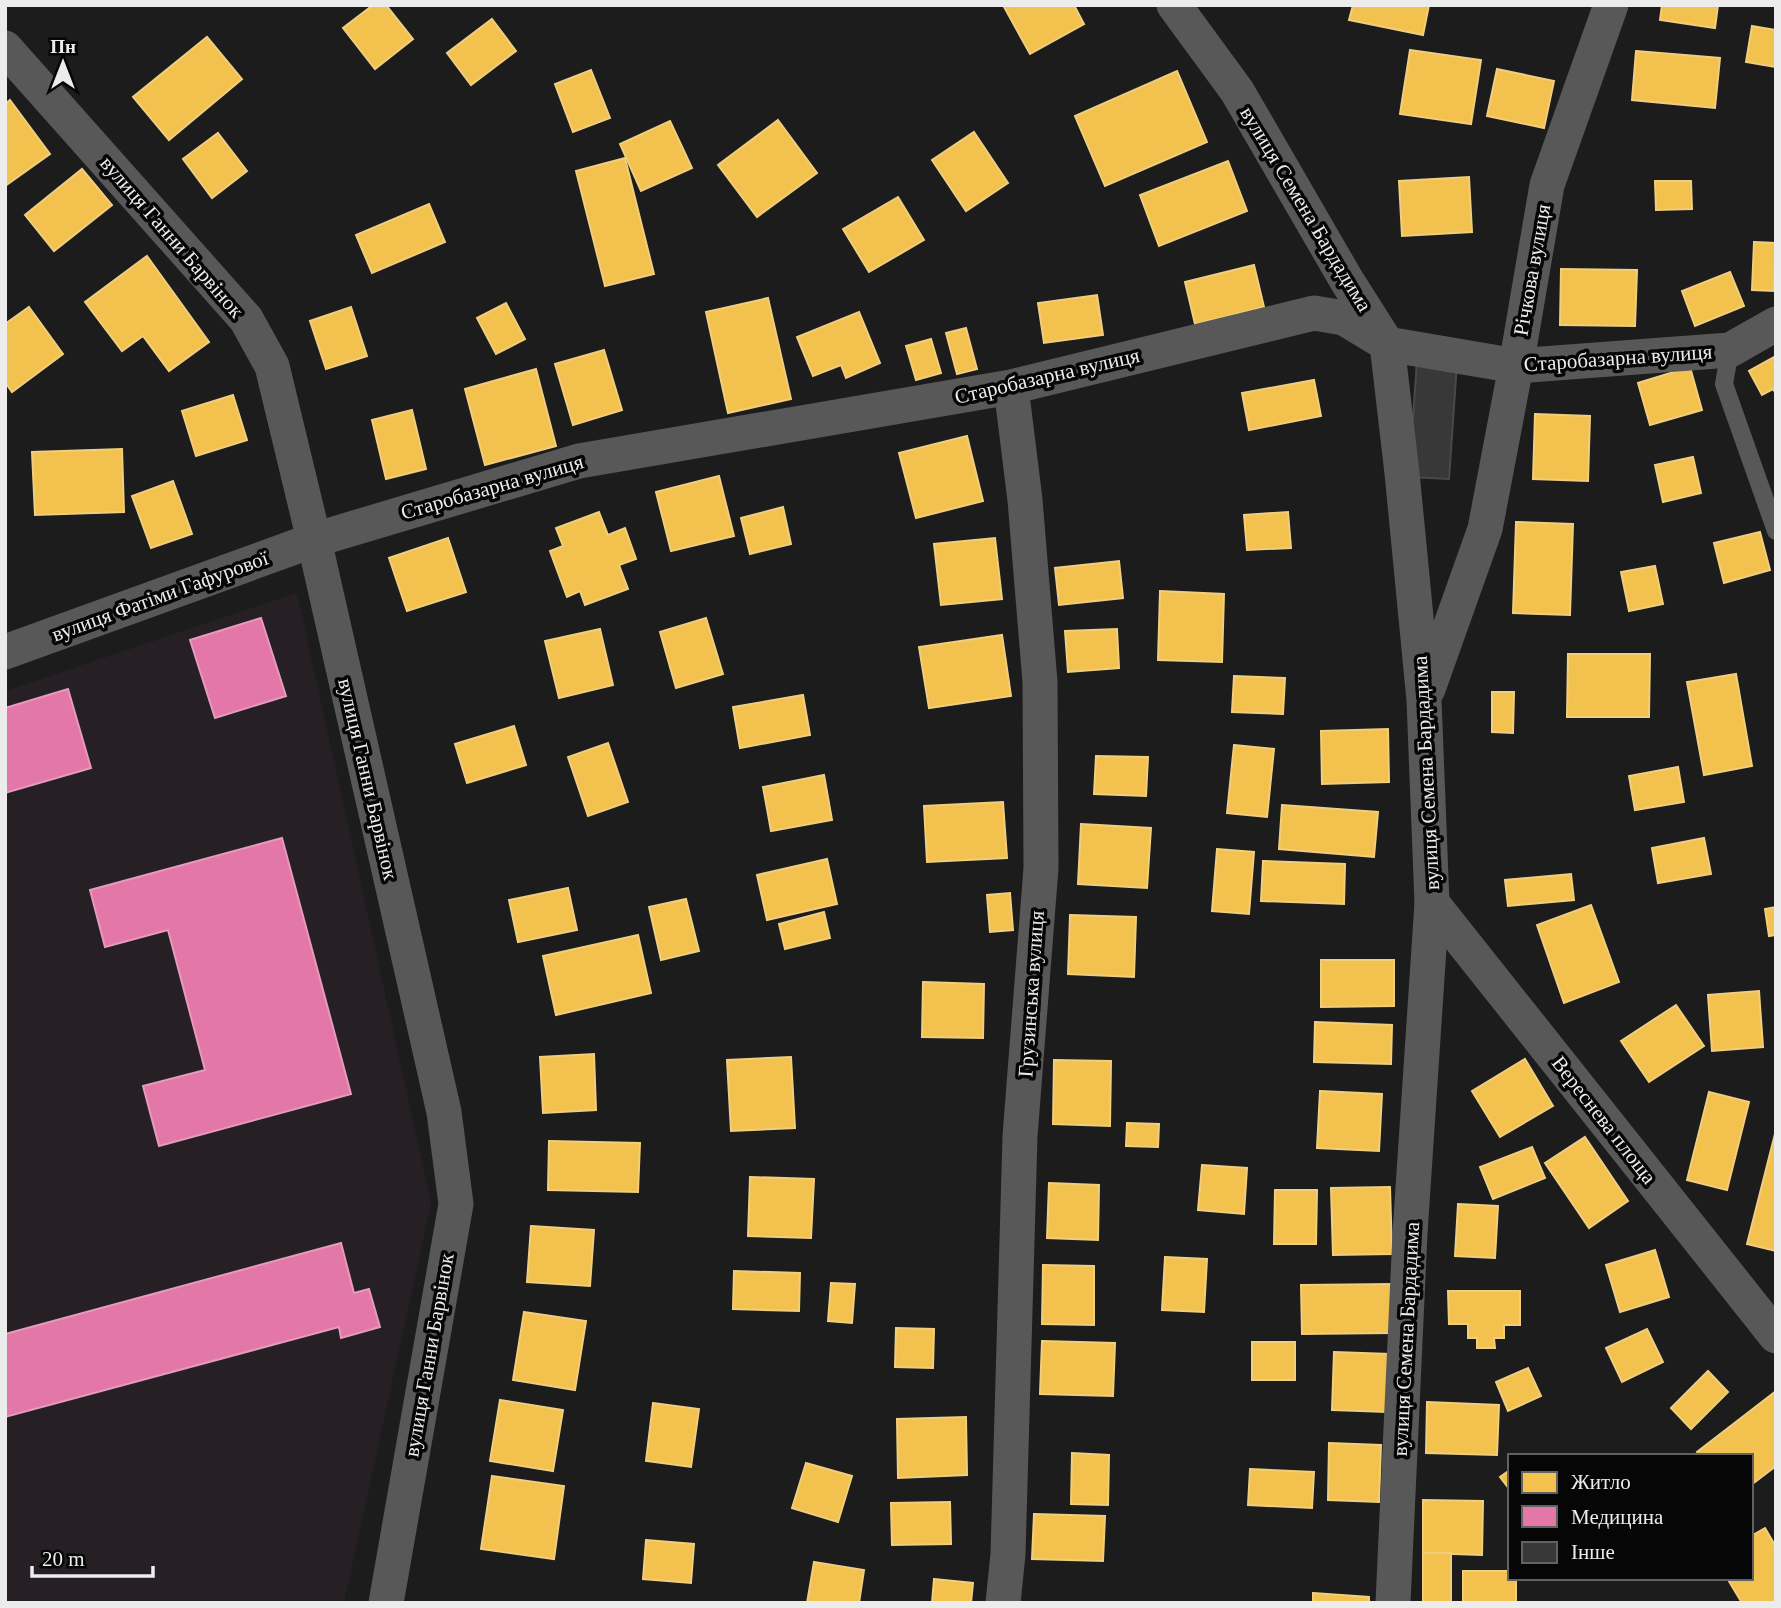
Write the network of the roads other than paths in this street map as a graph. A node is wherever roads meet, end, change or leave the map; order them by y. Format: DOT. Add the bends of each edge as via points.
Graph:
graph roads {
  1 [pos="1174,5"];
  2 [pos="1611,5"];
  3 [pos="5,48"];
  4 [pos="1776,324"];
  5 [pos="1387,344"];
  6 [pos="1730,350"];
  7 [pos="1516,366"];
  8 [pos="1011,387"];
  9 [pos="1776,531"];
  10 [pos="314,540"];
  11 [pos="5,652"];
  12 [pos="1424,700"];
  13 [pos="1432,903"];
  14 [pos="1776,1336"];
  15 [pos="386,1603"];
  16 [pos="1003,1603"];
  17 [pos="1393,1603"];
  1 -- 5 [label="street, вулиця Семена Бардадима" via="1237,92"];
  2 -- 7 [label="street, Річкова вулиця" via="1547,185"];
  3 -- 10 [label="street, вулиця Ганни Барвінок" via="246,319 272,366"];
  4 -- 6 [label="street, Старобазарна вулиця"];
  5 -- 7 [label="street, Старобазарна вулиця"];
  5 -- 8 [label="street, Старобазарна вулиця" via="1344,318 1314,313"];
  5 -- 12 [label="street, вулиця Семена Бардадима"];
  6 -- 7 [label="street, Старобазарна вулиця"];
  6 -- 9 [label="lane" via="1724,384"];
  7 -- 12 [label="street, Річкова вулиця" via="1485,529"];
  8 -- 10 [label="street, Старобазарна вулиця" via="579,461"];
  8 -- 16 [label="street, Грузинська вулиця" via="1040,682 1041,868 1020,1136"];
  10 -- 11 [label="street, вулиця Фатіми Гафурової"];
  10 -- 15 [label="street, вулиця Ганни Барвінок" via="444,1112 456,1203"];
  12 -- 13 [label="street, вулиця Семена Бардадима"];
  13 -- 14 [label="street, Вереснева площа"];
  13 -- 17 [label="street, вулиця Семена Бардадима" via="1410,1233"];
}
